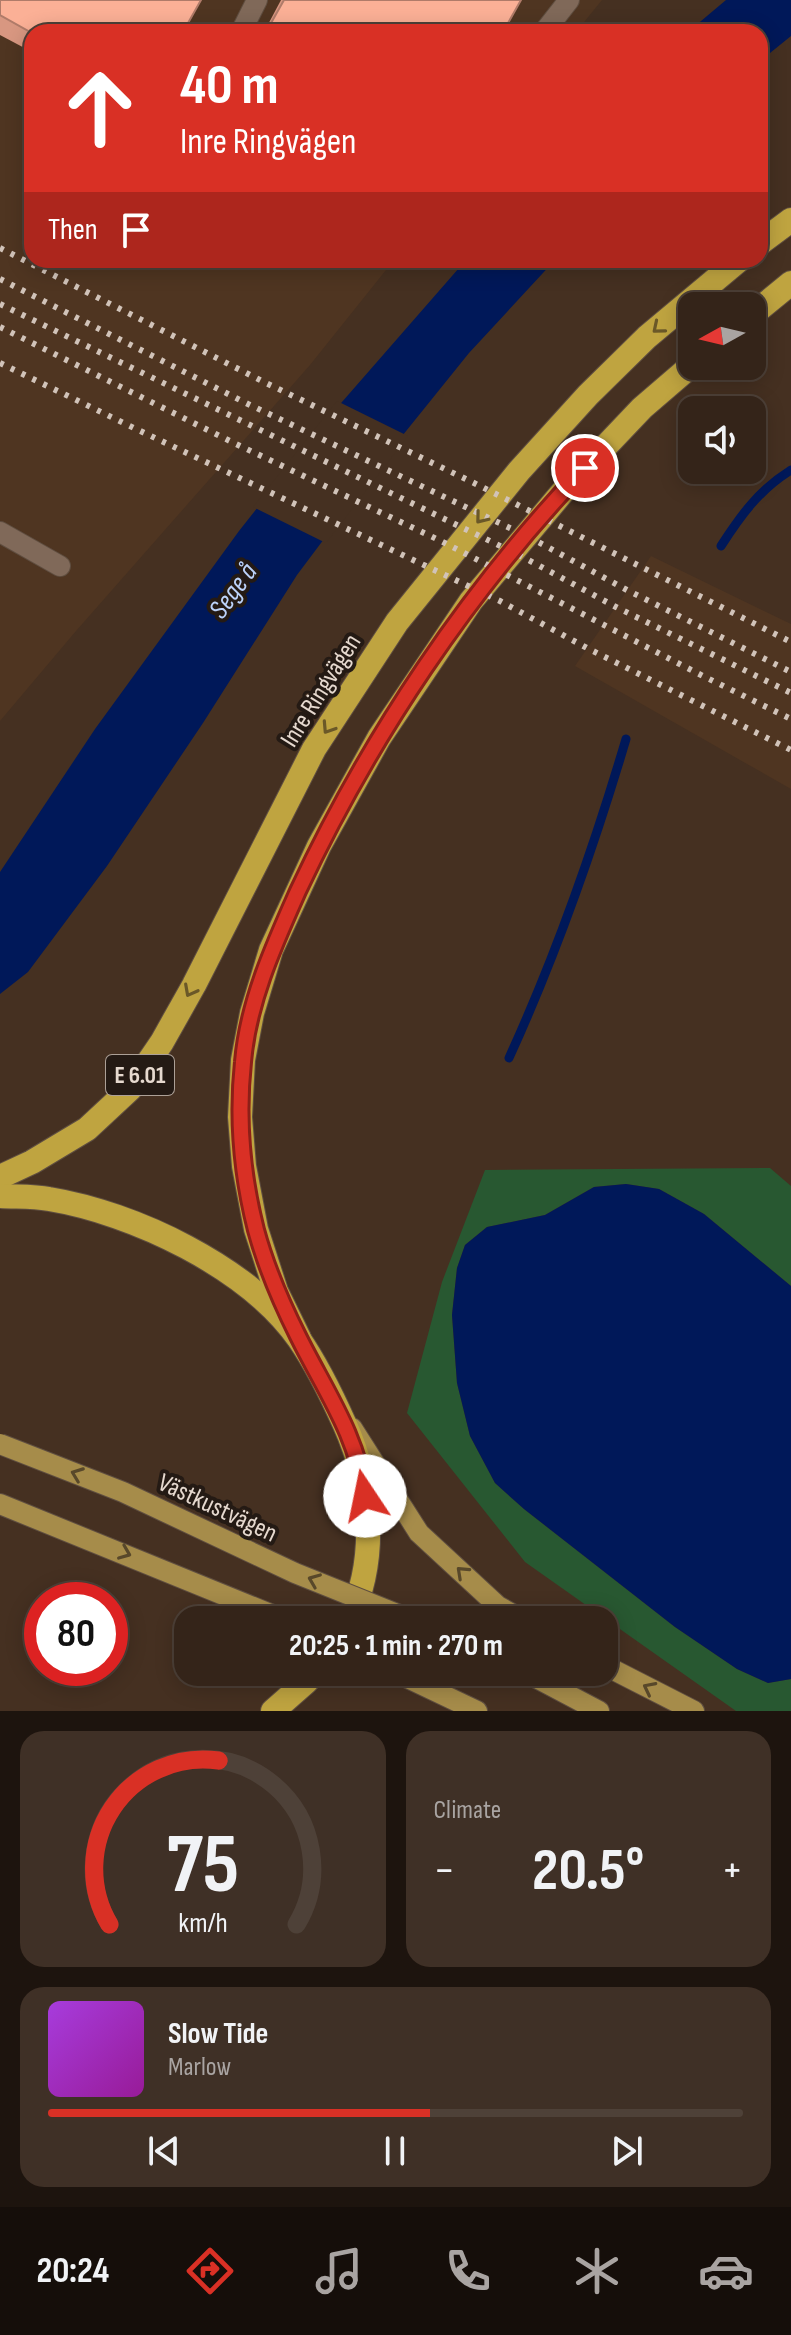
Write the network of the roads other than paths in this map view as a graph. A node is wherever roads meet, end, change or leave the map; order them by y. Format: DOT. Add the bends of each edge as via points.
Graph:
graph roads {
  1 [pos="257,0"];
  2 [pos="569,0"];
  3 [pos="245,24"];
  4 [pos="550,24"];
  5 [pos="791,220"];
  6 [pos="768,237"];
  7 [pos="729,268"];
  8 [pos="791,283"];
  9 [pos="766,304"];
  10 [pos="678,377"];
  11 [pos="0,532"];
  12 [pos="60,566"];
  13 [pos="0,1177"];
  14 [pos="0,1196"];
  15 [pos="299,1338"];
  16 [pos="334,1401"];
  17 [pos="0,1444"];
  18 [pos="0,1504"];
  19 [pos="251,1606"];
  20 [pos="355,1606"];
  21 [pos="377,1606"];
  22 [pos="498,1606"];
  23 [pos="618,1672"];
  24 [pos="301,1686"];
  25 [pos="424,1686"];
  26 [pos="552,1686"];
  27 [pos="273,1711"];
  28 [pos="477,1711"];
  29 [pos="599,1711"];
  30 [pos="694,1711"];
  1 -- 3 [label="lane"];
  2 -- 4 [label="lane"];
  5 -- 6 [label="highway"];
  7 -- 13 [label="highway, Inre Ringvägen / E 6.01, one-way" via="588,395 397,622 314,749 175,1019 130,1089 87,1129"];
  8 -- 9 [label="highway"];
  10 -- 15 [label="highway" via="566,488 471,601 379,738 319,846 271,950 243,1060 240,1117 256,1229 276,1291"];
  11 -- 12 [label="lane"];
  14 -- 15 [label="highway" via="47,1198 140,1225 228,1273"];
  15 -- 16 [label="highway"];
  16 -- 20 [label="highway" via="355,1447 367,1513 367,1556"];
  22 -- 16 [label="main road, one-way" via="419,1533"];
  21 -- 17 [label="main road, Västkustvägen, one-way, bridge" via="123,1492"];
  18 -- 19 [label="main road, one-way"];
  30 -- 23 [label="main road, one-way"];
  24 -- 27 [label="highway"];
  25 -- 28 [label="main road"];
  26 -- 29 [label="main road"];
}
